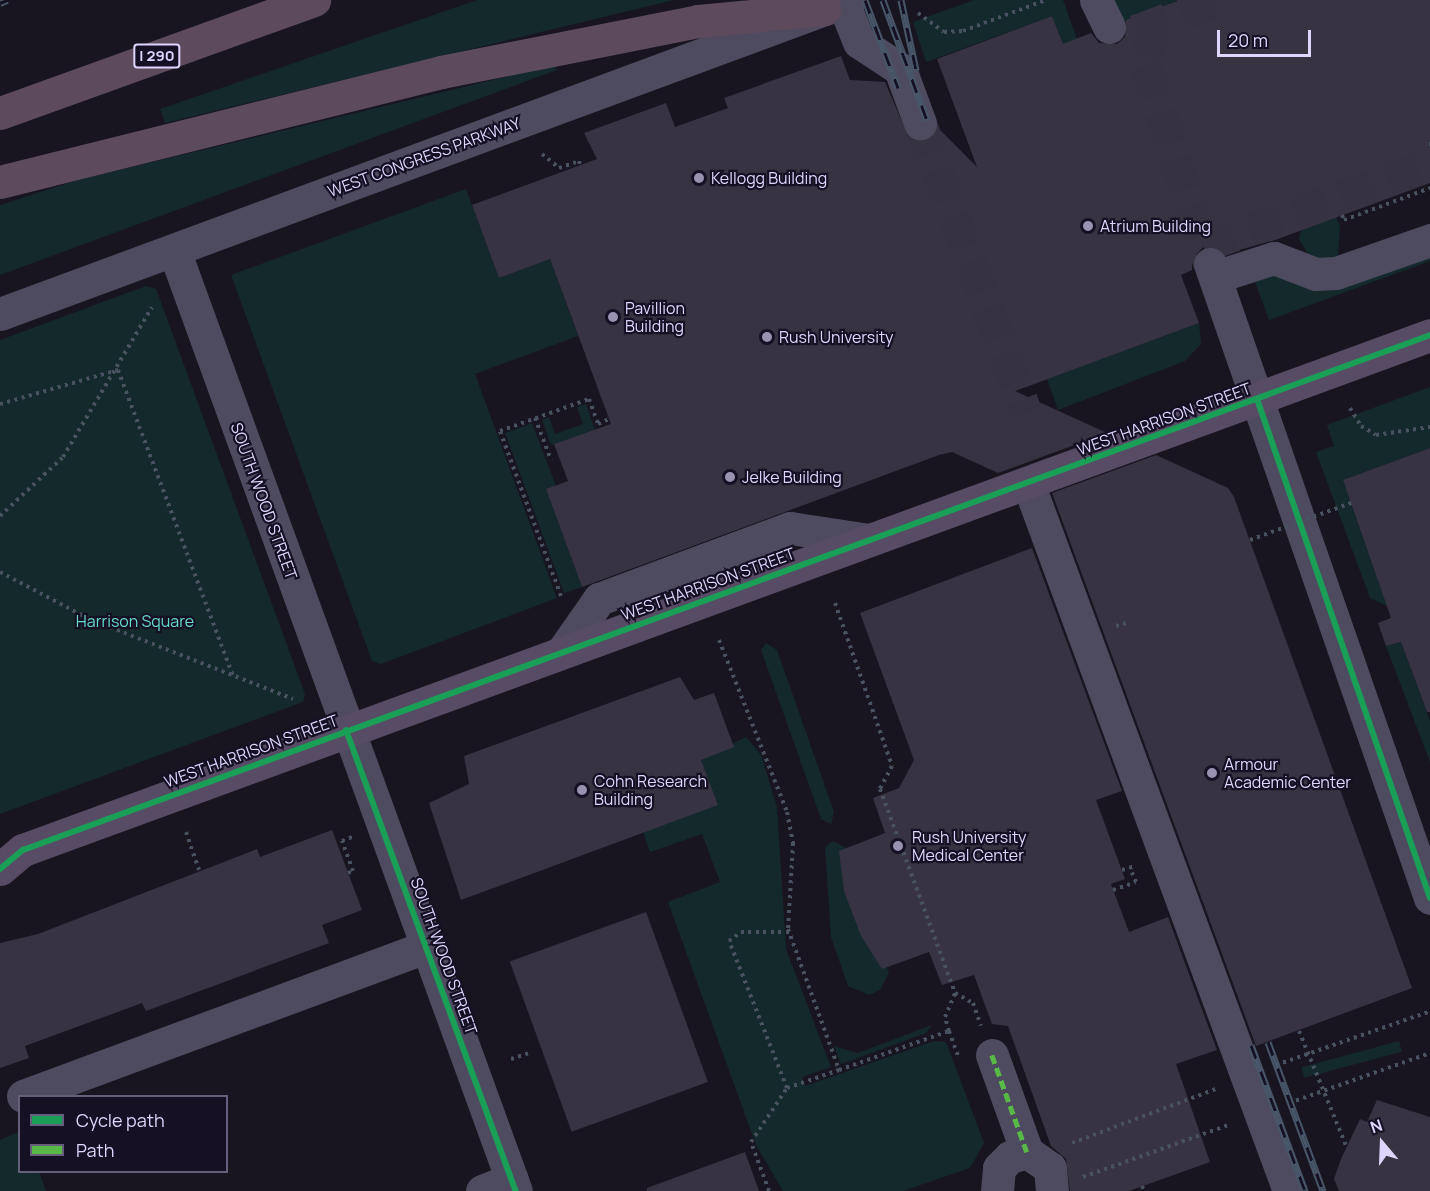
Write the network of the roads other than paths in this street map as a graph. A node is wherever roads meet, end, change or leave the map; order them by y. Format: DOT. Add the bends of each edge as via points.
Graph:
graph roads {
  1 [pos="314,0"];
  2 [pos="839,4"];
  3 [pos="0,113"];
  4 [pos="920,123"];
  5 [pos="0,182"];
  6 [pos="1430,240"];
  7 [pos="174,250"];
  8 [pos="0,314"];
  9 [pos="1430,335"];
  10 [pos="1257,399"];
  11 [pos="1028,483"];
  12 [pos="346,730"];
  13 [pos="8,856"];
  14 [pos="1430,898"];
  15 [pos="426,947"];
  16 [pos="992,1055"];
  17 [pos="26,1095"];
  18 [pos="18,1098"];
  19 [pos="0,1105"];
  20 [pos="1027,1152"];
  21 [pos="514,1185"];
  22 [pos="1065,1185"];
  23 [pos="482,1191"];
  24 [pos="997,1191"];
  25 [pos="1289,1191"];
  1 -- 3 [label="highway, I 290"];
  2 -- 4 [label="street" via="859,42 900,69"];
  2 -- 5 [label="highway" via="698,21 441,72"];
  2 -- 7 [label="street, WEST CONGRESS PARKWAY"];
  6 -- 10 [label="street" via="1336,273 1316,274 1287,248 1260,261 1213,271"];
  7 -- 8 [label="street, WEST CONGRESS PARKWAY"];
  7 -- 12 [label="street, SOUTH WOOD STREET"];
  9 -- 10 [label="main road, WEST HARRISON STREET"];
  10 -- 11 [label="main road, WEST HARRISON STREET"];
  10 -- 14 [label="street"];
  11 -- 12 [label="main road, WEST HARRISON STREET"];
  11 -- 25 [label="street"];
  12 -- 13 [label="main road, WEST HARRISON STREET"];
  12 -- 15 [label="street, SOUTH WOOD STREET"];
  15 -- 17 [label="street"];
  15 -- 21 [label="street, SOUTH WOOD STREET"];
  16 -- 20 [label="street"];
  18 -- 19 [label="street"];
  20 -- 22 [label="street" via="1050,1168"];
  20 -- 24 [label="street" via="999,1168"];
  21 -- 23 [label="street"];
}
